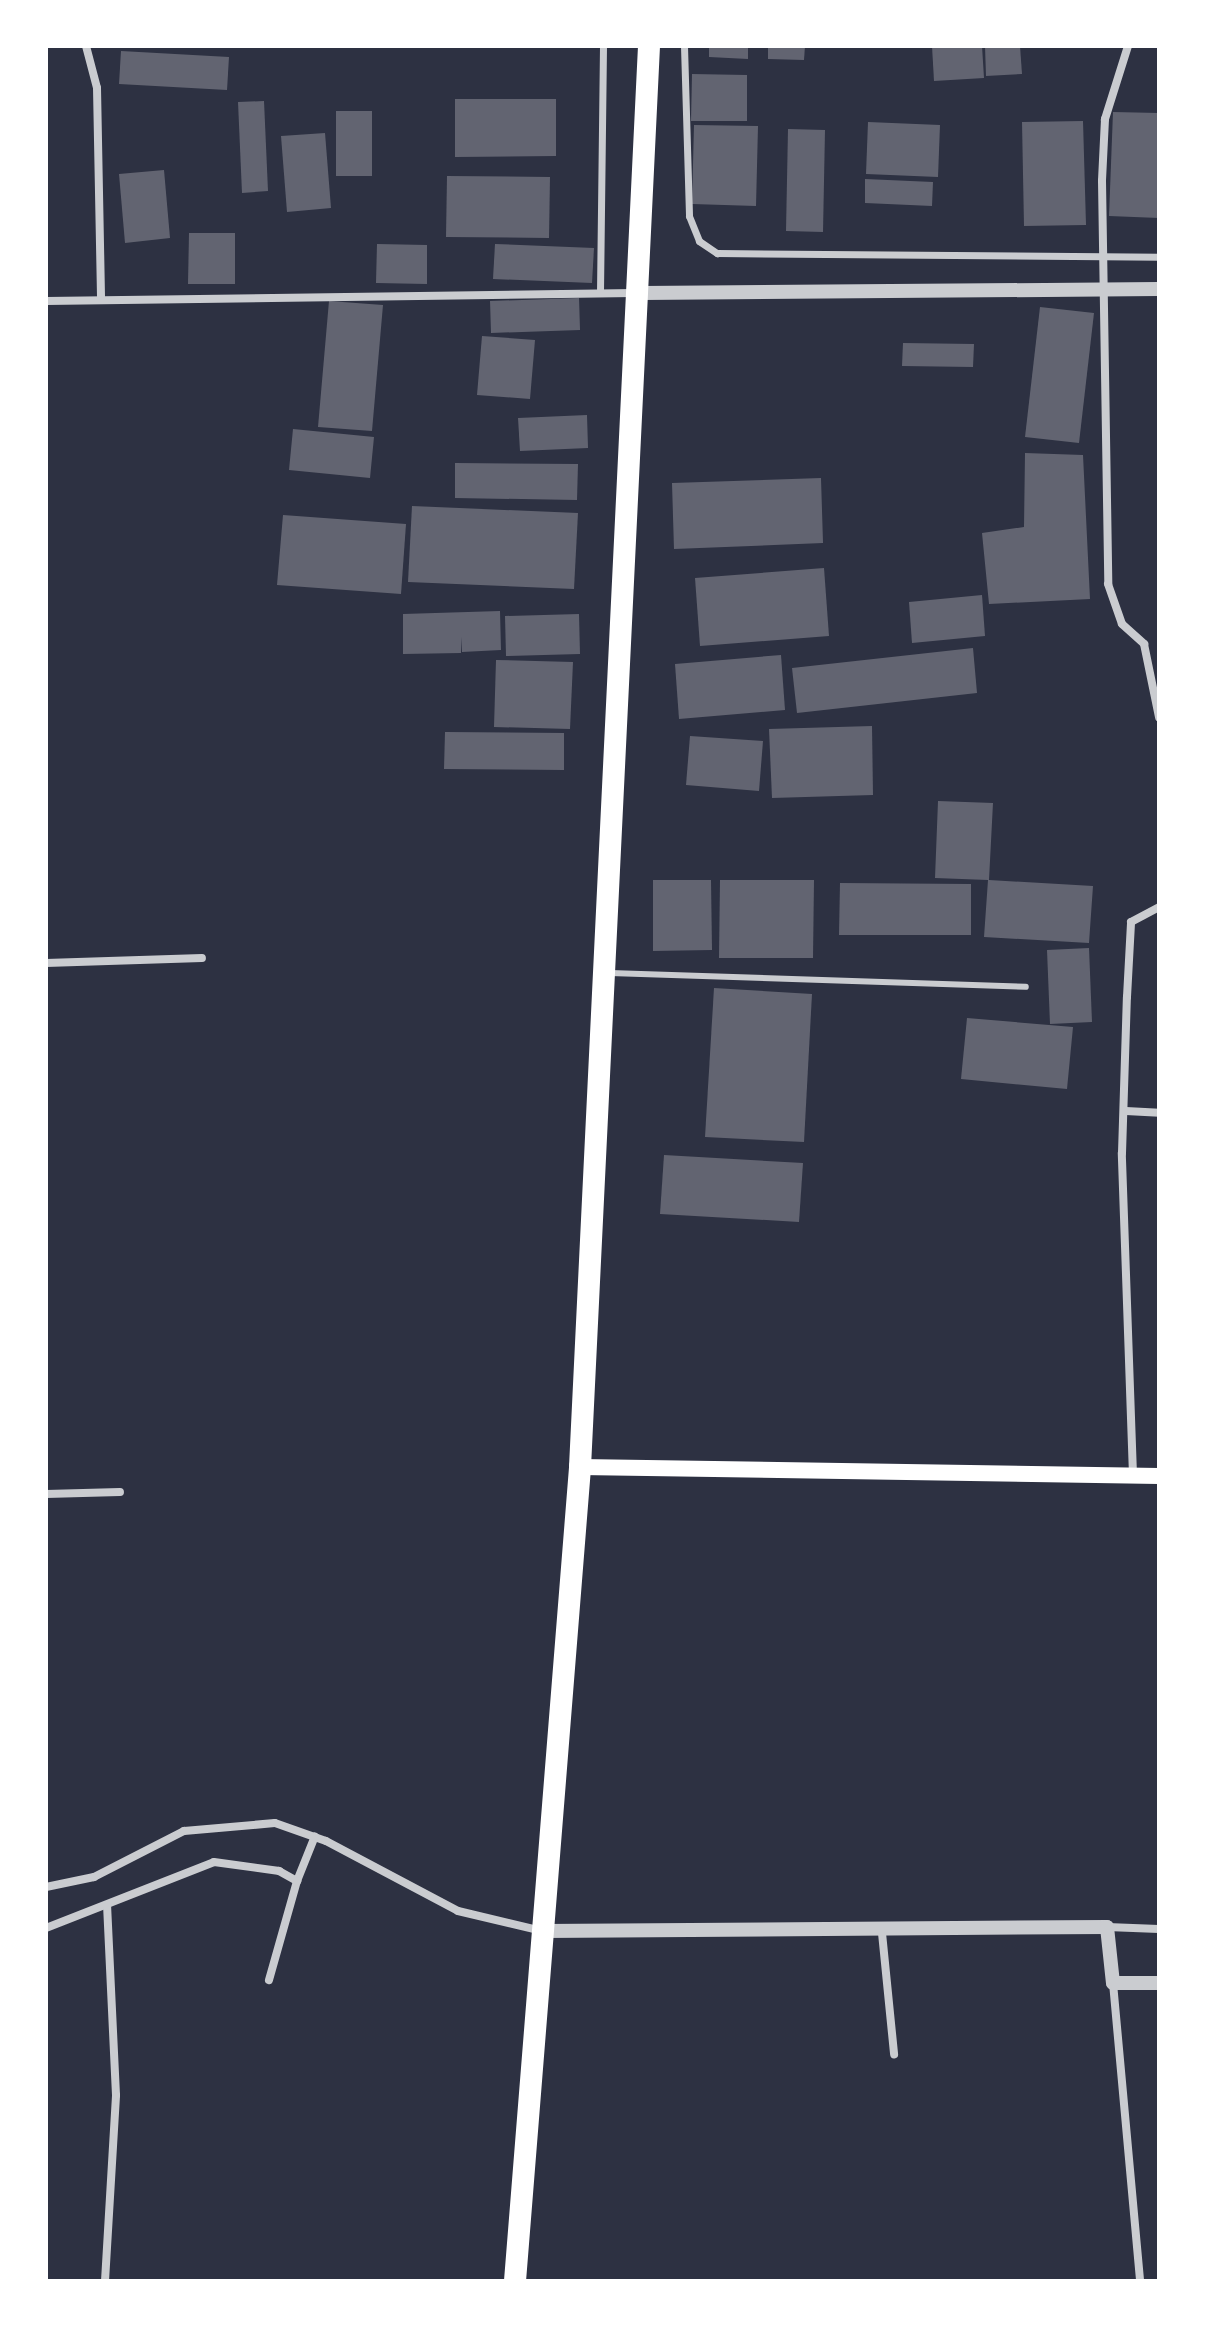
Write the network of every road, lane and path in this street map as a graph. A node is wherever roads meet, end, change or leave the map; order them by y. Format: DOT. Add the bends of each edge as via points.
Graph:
graph roads {
  1 [pos="86,46"];
  2 [pos="603,46"];
  3 [pos="649,46"];
  4 [pos="684,46"];
  5 [pos="1128,46"];
  6 [pos="1105,257"];
  7 [pos="1159,257"];
  8 [pos="1159,289"];
  9 [pos="1105,290"];
  10 [pos="600,292"];
  11 [pos="642,293"];
  12 [pos="101,299"];
  13 [pos="46,301"];
  14 [pos="1159,717"];
  15 [pos="1159,907"];
  16 [pos="202,958"];
  17 [pos="46,963"];
  18 [pos="606,973"];
  19 [pos="1026,987"];
  20 [pos="1126,1111"];
  21 [pos="1159,1113"];
  22 [pos="580,1467"];
  23 [pos="1133,1476"];
  24 [pos="1159,1476"];
  25 [pos="120,1492"];
  26 [pos="46,1494"];
  27 [pos="315,1836"];
  28 [pos="297,1881"];
  29 [pos="46,1887"];
  30 [pos="107,1906"];
  31 [pos="1107,1927"];
  32 [pos="46,1928"];
  33 [pos="1159,1929"];
  34 [pos="543,1931"];
  35 [pos="882,1933"];
  36 [pos="269,1980"];
  37 [pos="1113,1983"];
  38 [pos="1159,1983"];
  39 [pos="894,2054"];
  40 [pos="105,2281"];
  41 [pos="515,2281"];
  42 [pos="1140,2281"];
  1 -- 12 [label="street" via="97,88"];
  2 -- 10 [label="street"];
  3 -- 11 [label="highway"];
  4 -- 6 [label="street" via="689,216 699,241 717,253"];
  5 -- 6 [label="street" via="1105,119"];
  6 -- 7 [label="street"];
  6 -- 9 [label="street"];
  8 -- 9 [label="street"];
  9 -- 11 [label="street"];
  9 -- 14 [label="street" via="1108,584 1122,624 1144,644"];
  10 -- 11 [label="street"];
  10 -- 12 [label="street"];
  11 -- 18 [label="highway"];
  12 -- 13 [label="street"];
  15 -- 20 [label="street" via="1131,922"];
  16 -- 17 [label="street"];
  18 -- 19 [label="lane"];
  18 -- 22 [label="highway"];
  20 -- 21 [label="street"];
  20 -- 23 [label="street"];
  22 -- 23 [label="main road"];
  22 -- 34 [label="highway"];
  23 -- 24 [label="main road"];
  25 -- 26 [label="street"];
  27 -- 28 [label="street"];
  27 -- 29 [label="street" via="275,1823 184,1831 94,1877"];
  27 -- 34 [label="street" via="458,1911"];
  28 -- 30 [label="street" via="214,1862"];
  28 -- 36 [label="street"];
  30 -- 32 [label="street"];
  30 -- 40 [label="street" via="116,2095"];
  31 -- 33 [label="street"];
  31 -- 35 [label="street"];
  31 -- 37 [label="street"];
  34 -- 35 [label="street"];
  34 -- 41 [label="highway"];
  35 -- 39 [label="street"];
  37 -- 38 [label="street"];
  37 -- 42 [label="street"];
}
